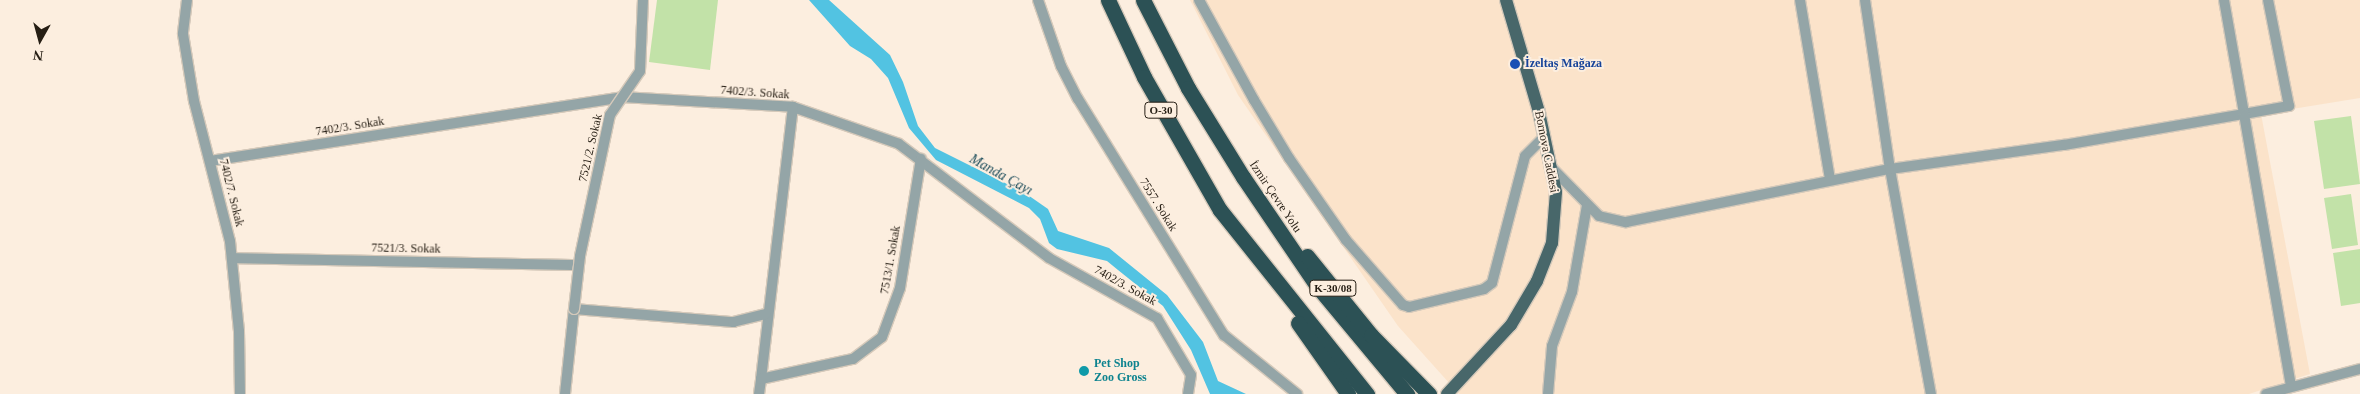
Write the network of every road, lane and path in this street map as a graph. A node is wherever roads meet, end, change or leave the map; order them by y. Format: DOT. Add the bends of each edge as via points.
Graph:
graph roads {
  1 [pos="187,0"];
  2 [pos="643,0"];
  3 [pos="1038,0"];
  4 [pos="1108,0"];
  5 [pos="1142,0"];
  6 [pos="1199,0"];
  7 [pos="1506,0"];
  8 [pos="1800,0"];
  9 [pos="1865,0"];
  10 [pos="2224,0"];
  11 [pos="2268,0"];
  12 [pos="622,97"];
  13 [pos="793,107"];
  14 [pos="2244,114"];
  15 [pos="1544,136"];
  16 [pos="920,159"];
  17 [pos="210,161"];
  18 [pos="1552,168"];
  19 [pos="1890,169"];
  20 [pos="1243,177"];
  21 [pos="1830,180"];
  22 [pos="1587,205"];
  23 [pos="1220,210"];
  24 [pos="232,258"];
  25 [pos="579,264"];
  26 [pos="574,309"];
  27 [pos="766,314"];
  28 [pos="2360,369"];
  29 [pos="761,379"];
  30 [pos="2291,386"];
  31 [pos="240,394"];
  32 [pos="565,394"];
  33 [pos="759,394"];
  34 [pos="1188,394"];
  35 [pos="1297,394"];
  36 [pos="1348,394"];
  37 [pos="1366,394"];
  38 [pos="1407,394"];
  39 [pos="1428,394"];
  40 [pos="1447,394"];
  41 [pos="1548,394"];
  42 [pos="1931,394"];
  43 [pos="2266,394"];
  1 -- 17 [label="street, 7402/7. Sokak" via="183,34 194,101"];
  2 -- 12 [label="street, 7521/2. Sokak, bridge" via="640,71"];
  3 -- 35 [label="street, 7557. Sokak" via="1061,66 1078,100 1224,335"];
  4 -- 23 [label="highway, O-30" via="1144,77"];
  5 -- 20 [label="highway, İzmir Çevre Yolu / O-30" via="1188,88"];
  6 -- 15 [label="street" via="1290,158 1346,240 1402,305 1409,307 1474,291 1492,283 1525,156"];
  7 -- 15 [label="main road, Bornova Caddesi"];
  8 -- 21 [label="street"];
  9 -- 19 [label="street"];
  10 -- 14 [label="street"];
  11 -- 14 [label="street" via="2288,106"];
  12 -- 13 [label="street, 7402/3. Sokak"];
  12 -- 17 [label="street, 7402/3. Sokak"];
  12 -- 25 [label="street, 7521/2. Sokak, bridge" via="610,115"];
  13 -- 16 [label="street, 7402/3. Sokak" via="899,144"];
  13 -- 27 [label="street"];
  14 -- 19 [label="street" via="2064,145"];
  14 -- 30 [label="street"];
  15 -- 18 [label="main road, Bornova Caddesi"];
  16 -- 29 [label="street, 7513/1. Sokak" via="900,288 882,337 853,359"];
  16 -- 34 [label="street, 7402/3. Sokak" via="1049,258 1157,318 1191,375"];
  17 -- 24 [label="street, 7402/7. Sokak"];
  18 -- 22 [label="street"];
  18 -- 40 [label="main road, Bornova Caddesi" via="1556,192 1552,243 1537,282 1511,325"];
  19 -- 21 [label="street"];
  19 -- 42 [label="street"];
  20 -- 38 [label="highway, İzmir Çevre Yolu / O-30" via="1317,286"];
  20 -- 39 [label="highway, K-30/08" via="1371,335"];
  21 -- 22 [label="street" via="1626,222 1599,216"];
  22 -- 41 [label="street" via="1572,292 1552,346"];
  23 -- 36 [label="highway"];
  23 -- 37 [label="highway, O-30"];
  24 -- 25 [label="street, 7521/3. Sokak"];
  24 -- 31 [label="street, 7402/7. Sokak" via="239,331"];
  25 -- 26 [label="street, 7521/2. Sokak, bridge"];
  26 -- 27 [label="street" via="733,322"];
  26 -- 32 [label="street, 7521/2. Sokak"];
  27 -- 29 [label="street"];
  28 -- 30 [label="street"];
  29 -- 33 [label="street"];
  30 -- 43 [label="street"];
}
